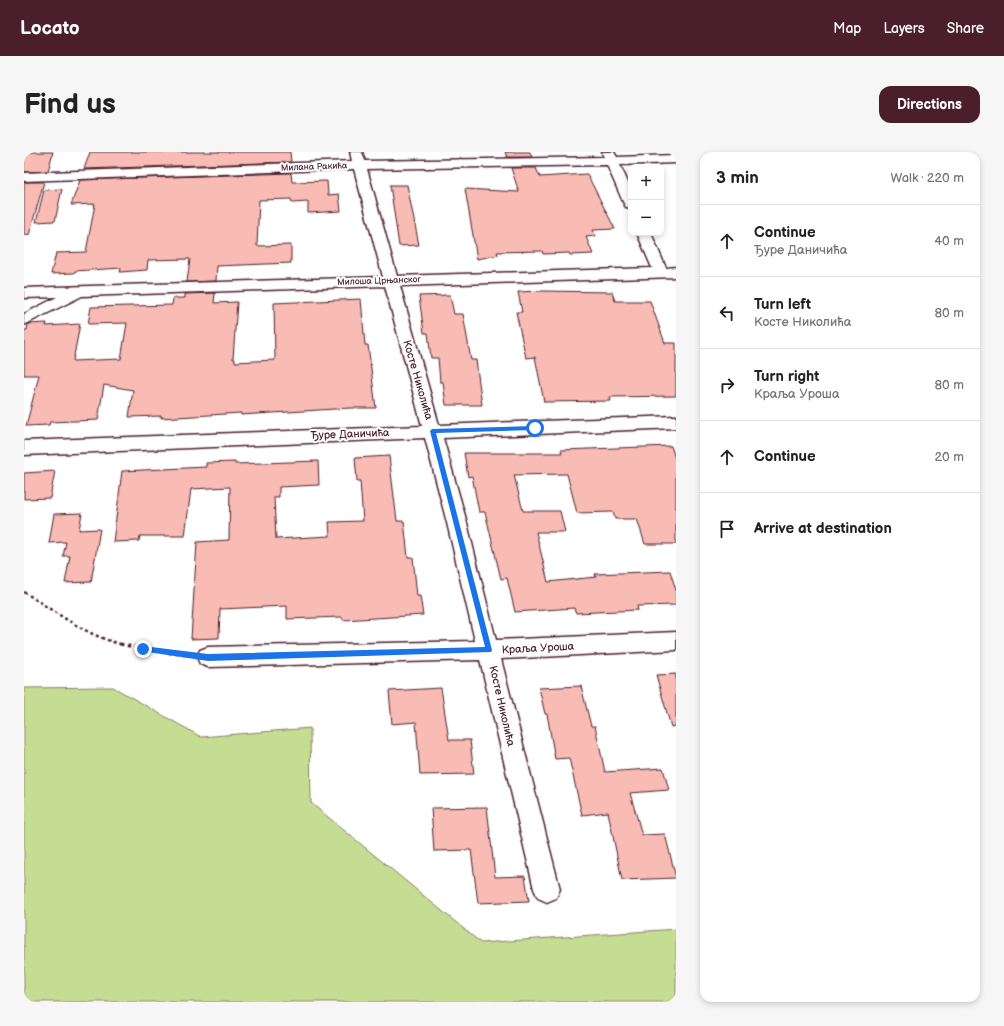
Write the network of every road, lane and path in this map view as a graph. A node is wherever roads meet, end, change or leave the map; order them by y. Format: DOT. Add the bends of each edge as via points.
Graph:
graph roads {
  1 [pos="502,152"];
  2 [pos="610,156"];
  3 [pos="358,159"];
  4 [pos="676,159"];
  5 [pos="511,164"];
  6 [pos="24,177"];
  7 [pos="629,200"];
  8 [pos="646,236"];
  9 [pos="669,272"];
  10 [pos="391,281"];
  11 [pos="82,291"];
  12 [pos="24,293"];
  13 [pos="24,320"];
  14 [pos="676,422"];
  15 [pos="432,431"];
  16 [pos="24,448"];
  17 [pos="24,592"];
  18 [pos="676,641"];
  19 [pos="489,650"];
  20 [pos="208,657"];
  21 [pos="548,889"];
  1 -- 5 [label="street"];
  2 -- 4 [label="street, Милана Ракића"];
  2 -- 5 [label="street, Милана Ракића"];
  2 -- 7 [label="street"];
  3 -- 5 [label="street, Милана Ракића"];
  3 -- 6 [label="street, Милана Ракића"];
  3 -- 10 [label="street, Косте Николића"];
  8 -- 9 [label="street"];
  9 -- 10 [label="street, Милоша Црњанског"];
  10 -- 11 [label="street, Милоша Црњанског"];
  10 -- 15 [label="street, Косте Николића"];
  11 -- 12 [label="street, Милоша Црњанског"];
  11 -- 13 [label="street, Милоша Црњанског"];
  14 -- 15 [label="street, Ђуре Даничића"];
  15 -- 16 [label="street, Ђуре Даничића"];
  15 -- 19 [label="street, Косте Николића"];
  17 -- 20 [label="path" via="100,638 143,649"];
  18 -- 19 [label="street, Краља Уроша"];
  19 -- 20 [label="street, Краља Уроша"];
  19 -- 21 [label="street, Косте Николића"];
}
